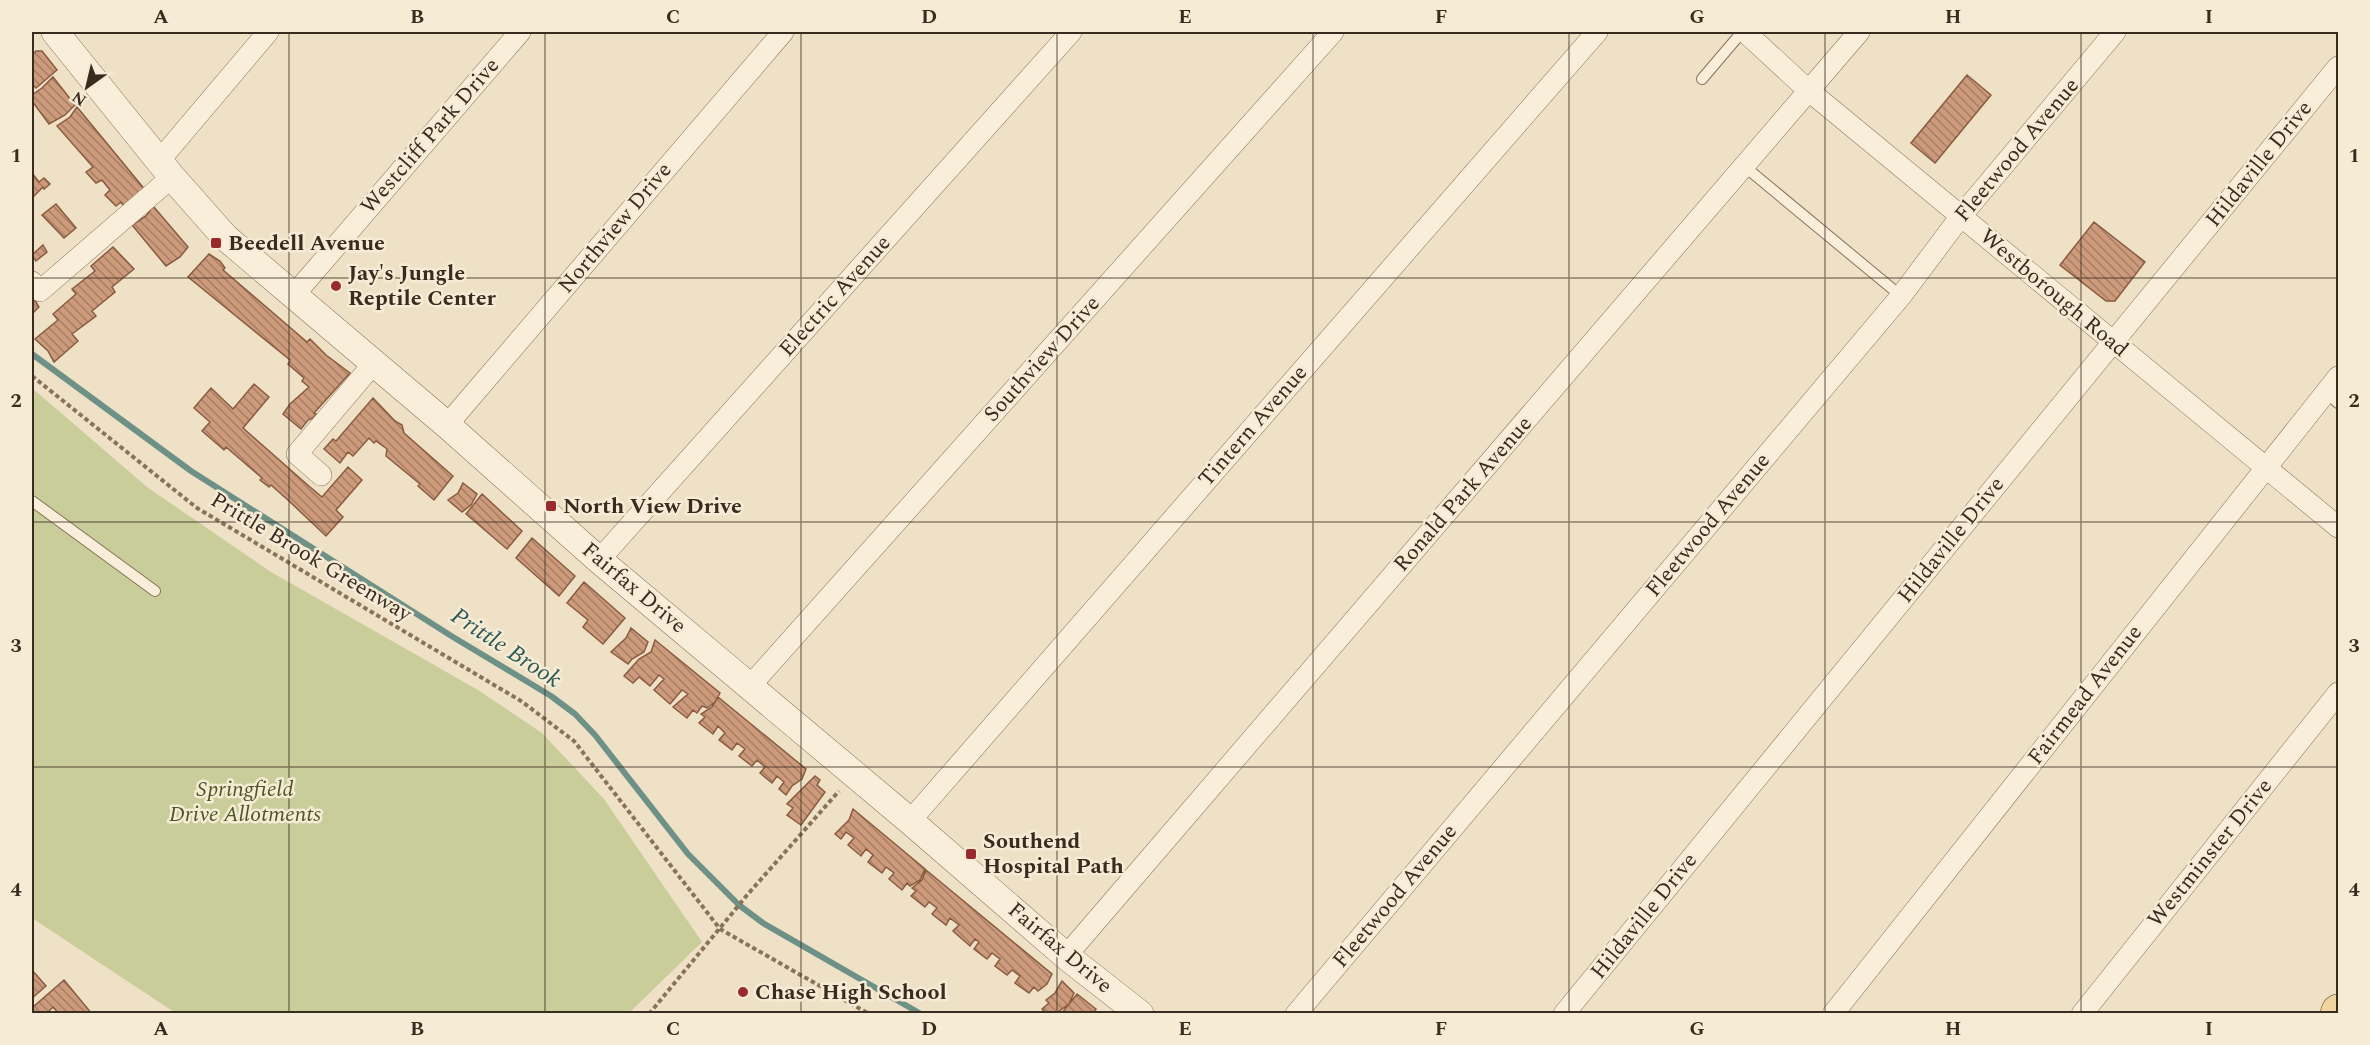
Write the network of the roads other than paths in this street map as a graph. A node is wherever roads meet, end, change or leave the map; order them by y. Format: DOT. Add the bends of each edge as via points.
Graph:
graph roads {
  1 [pos="55,32"];
  2 [pos="268,32"];
  3 [pos="520,32"];
  4 [pos="783,32"];
  5 [pos="1071,32"];
  6 [pos="1333,32"];
  7 [pos="1597,32"];
  8 [pos="1743,32"];
  9 [pos="1859,32"];
  10 [pos="2115,32"];
  11 [pos="2338,67"];
  12 [pos="1702,79"];
  13 [pos="1808,90"];
  14 [pos="1744,166"];
  15 [pos="166,169"];
  16 [pos="1961,216"];
  17 [pos="32,282"];
  18 [pos="294,295"];
  19 [pos="1901,296"];
  20 [pos="2113,342"];
  21 [pos="374,363"];
  22 [pos="2334,391"];
  23 [pos="447,425"];
  24 [pos="2265,467"];
  25 [pos="321,476"];
  26 [pos="32,501"];
  27 [pos="2338,528"];
  28 [pos="599,560"];
  29 [pos="155,591"];
  30 [pos="750,686"];
  31 [pos="2338,693"];
  32 [pos="910,821"];
  33 [pos="1066,956"];
  34 [pos="1140,1014"];
  35 [pos="1296,1014"];
  36 [pos="1564,1014"];
  37 [pos="1833,1014"];
  38 [pos="2082,1014"];
  1 -- 15 [label="street, Fairfax Drive"];
  2 -- 15 [label="street"];
  3 -- 18 [label="street, Westcliff Park Drive"];
  4 -- 23 [label="street, Northview Drive"];
  5 -- 28 [label="street, Electric Avenue"];
  6 -- 30 [label="street, Southview Drive"];
  7 -- 32 [label="street, Tintern Avenue"];
  8 -- 12 [label="lane"];
  8 -- 13 [label="street, Westborough Road"];
  9 -- 13 [label="street, Ronald Park Avenue"];
  10 -- 16 [label="street, Fleetwood Avenue"];
  11 -- 20 [label="street, Hildaville Drive"];
  13 -- 14 [label="street, Ronald Park Avenue"];
  13 -- 16 [label="street, Westborough Road"];
  14 -- 19 [label="lane"];
  14 -- 33 [label="street, Ronald Park Avenue"];
  15 -- 17 [label="street" via="40,291"];
  15 -- 18 [label="street, Fairfax Drive" via="225,237"];
  16 -- 19 [label="street, Fleetwood Avenue"];
  16 -- 20 [label="street, Westborough Road"];
  18 -- 21 [label="street, Fairfax Drive"];
  19 -- 35 [label="street, Fleetwood Avenue"];
  20 -- 24 [label="street, Westborough Road"];
  20 -- 36 [label="street, Hildaville Drive"];
  21 -- 23 [label="street, Fairfax Drive"];
  21 -- 25 [label="street" via="297,454"];
  22 -- 24 [label="street, Fairmead Avenue"];
  23 -- 28 [label="street, Fairfax Drive"];
  24 -- 27 [label="street, Westborough Road"];
  24 -- 37 [label="street, Fairmead Avenue"];
  26 -- 29 [label="lane"];
  28 -- 30 [label="street, Fairfax Drive"];
  30 -- 32 [label="street, Fairfax Drive"];
  31 -- 38 [label="street, Westminster Drive"];
  32 -- 33 [label="street, Fairfax Drive"];
  33 -- 34 [label="street, Fairfax Drive"];
}
